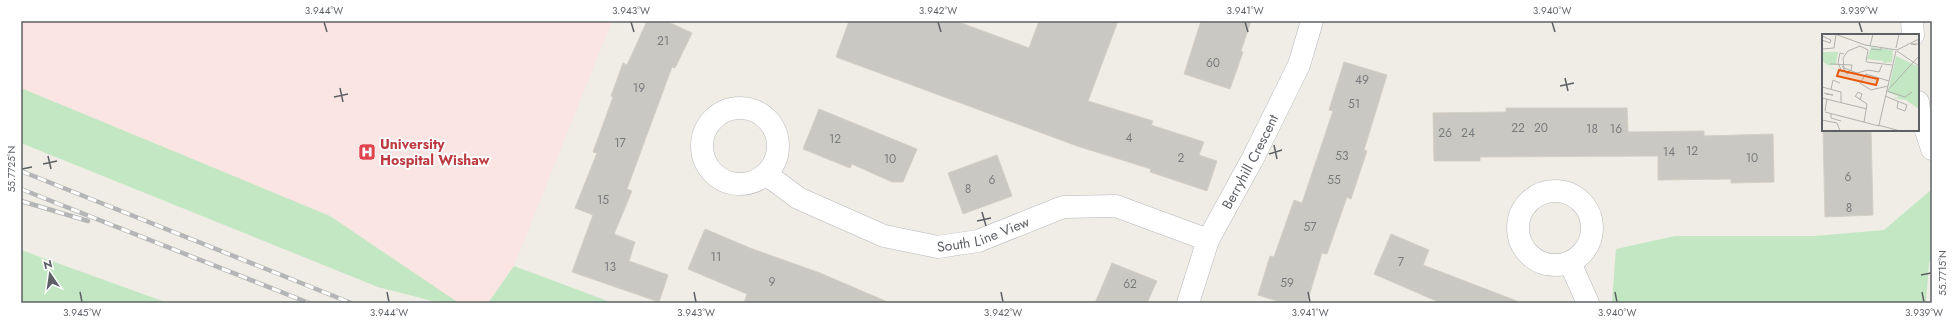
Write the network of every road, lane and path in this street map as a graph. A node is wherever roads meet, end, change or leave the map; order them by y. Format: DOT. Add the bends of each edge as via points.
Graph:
graph roads {
  1 [pos="1312,21"];
  2 [pos="1912,21"];
  3 [pos="1913,34"];
  4 [pos="1919,109"];
  5 [pos="1932,149"];
  6 [pos="766,174"];
  7 [pos="1208,240"];
  8 [pos="1570,263"];
  9 [pos="1188,303"];
  10 [pos="1588,303"];
  1 -- 7 [label="street, Berryhill Crescent" via="1299,65 1253,158"];
  2 -- 3 [label="street"];
  4 -- 5 [label="street"];
  6 -- 7 [label="street, South Line View" via="798,198 884,236 938,247 978,241 1063,207 1116,206"];
  7 -- 9 [label="street, Berryhill Crescent"];
  8 -- 10 [label="street"];
}
